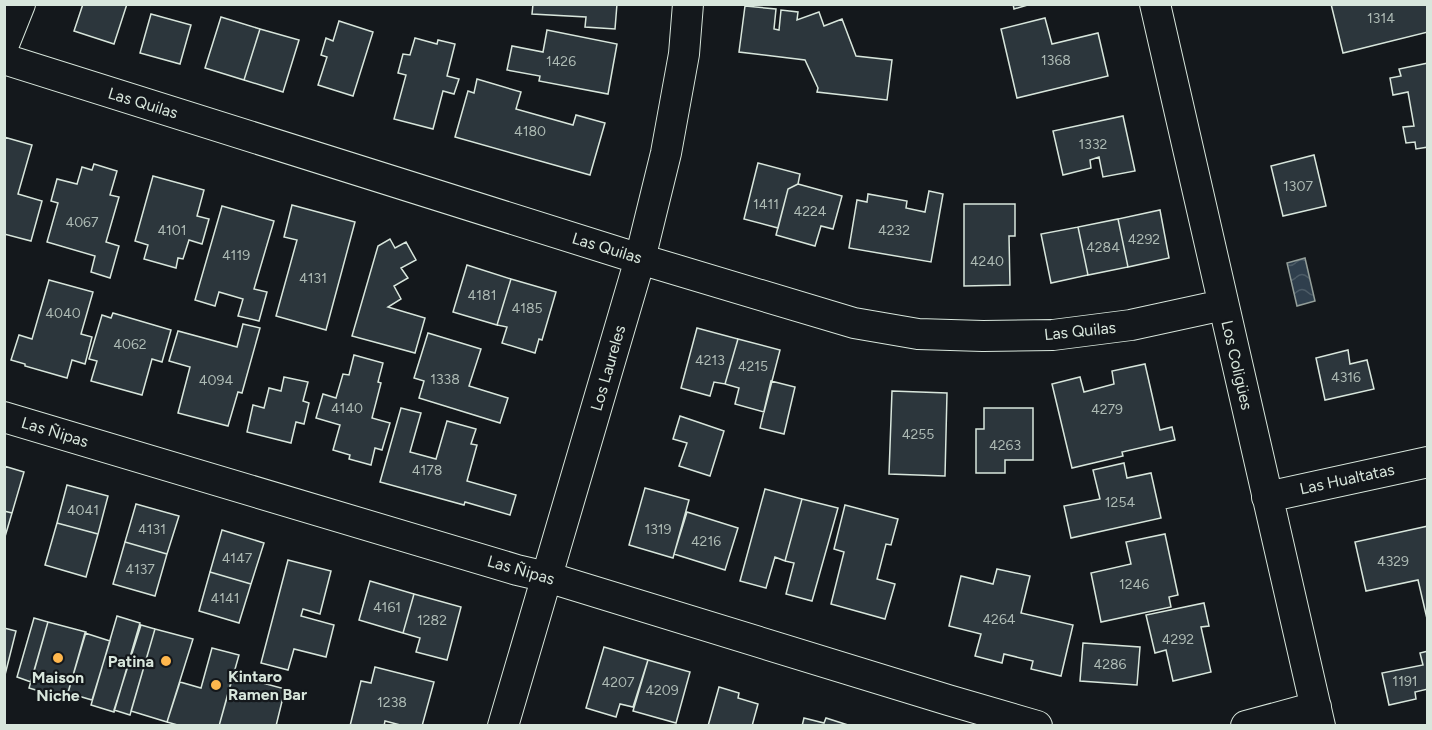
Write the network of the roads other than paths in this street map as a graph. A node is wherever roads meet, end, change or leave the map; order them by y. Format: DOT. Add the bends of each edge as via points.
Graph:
graph roads {
  1 [pos="20,4"];
  2 [pos="688,4"];
  3 [pos="1155,4"];
  4 [pos="4,44"];
  5 [pos="4,59"];
  6 [pos="640,259"];
  7 [pos="1223,305"];
  8 [pos="4,417"];
  9 [pos="1428,462"];
  10 [pos="1267,497"];
  11 [pos="547,577"];
  12 [pos="1318,716"];
  13 [pos="503,726"];
  14 [pos="1037,726"];
  15 [pos="1246,726"];
  1 -- 4 [label="street"];
  2 -- 6 [label="street, Los Laureles" via="684,54 666,153"];
  3 -- 7 [label="street, Los Coligües"];
  5 -- 6 [label="street, Las Quilas"];
  6 -- 7 [label="street, Las Quilas" via="854,323 918,334 1053,335 1131,325"];
  6 -- 11 [label="street, Los Laureles"];
  7 -- 10 [label="street, Los Coligües"];
  8 -- 11 [label="street, Las Ñipas"];
  9 -- 10 [label="street, Las Hualtatas"];
  10 -- 12 [label="street, Los Coligües"];
  11 -- 13 [label="street, Los Laureles"];
  11 -- 14 [label="street, Las Ñipas"];
  12 -- 15 [label="street"];
}
